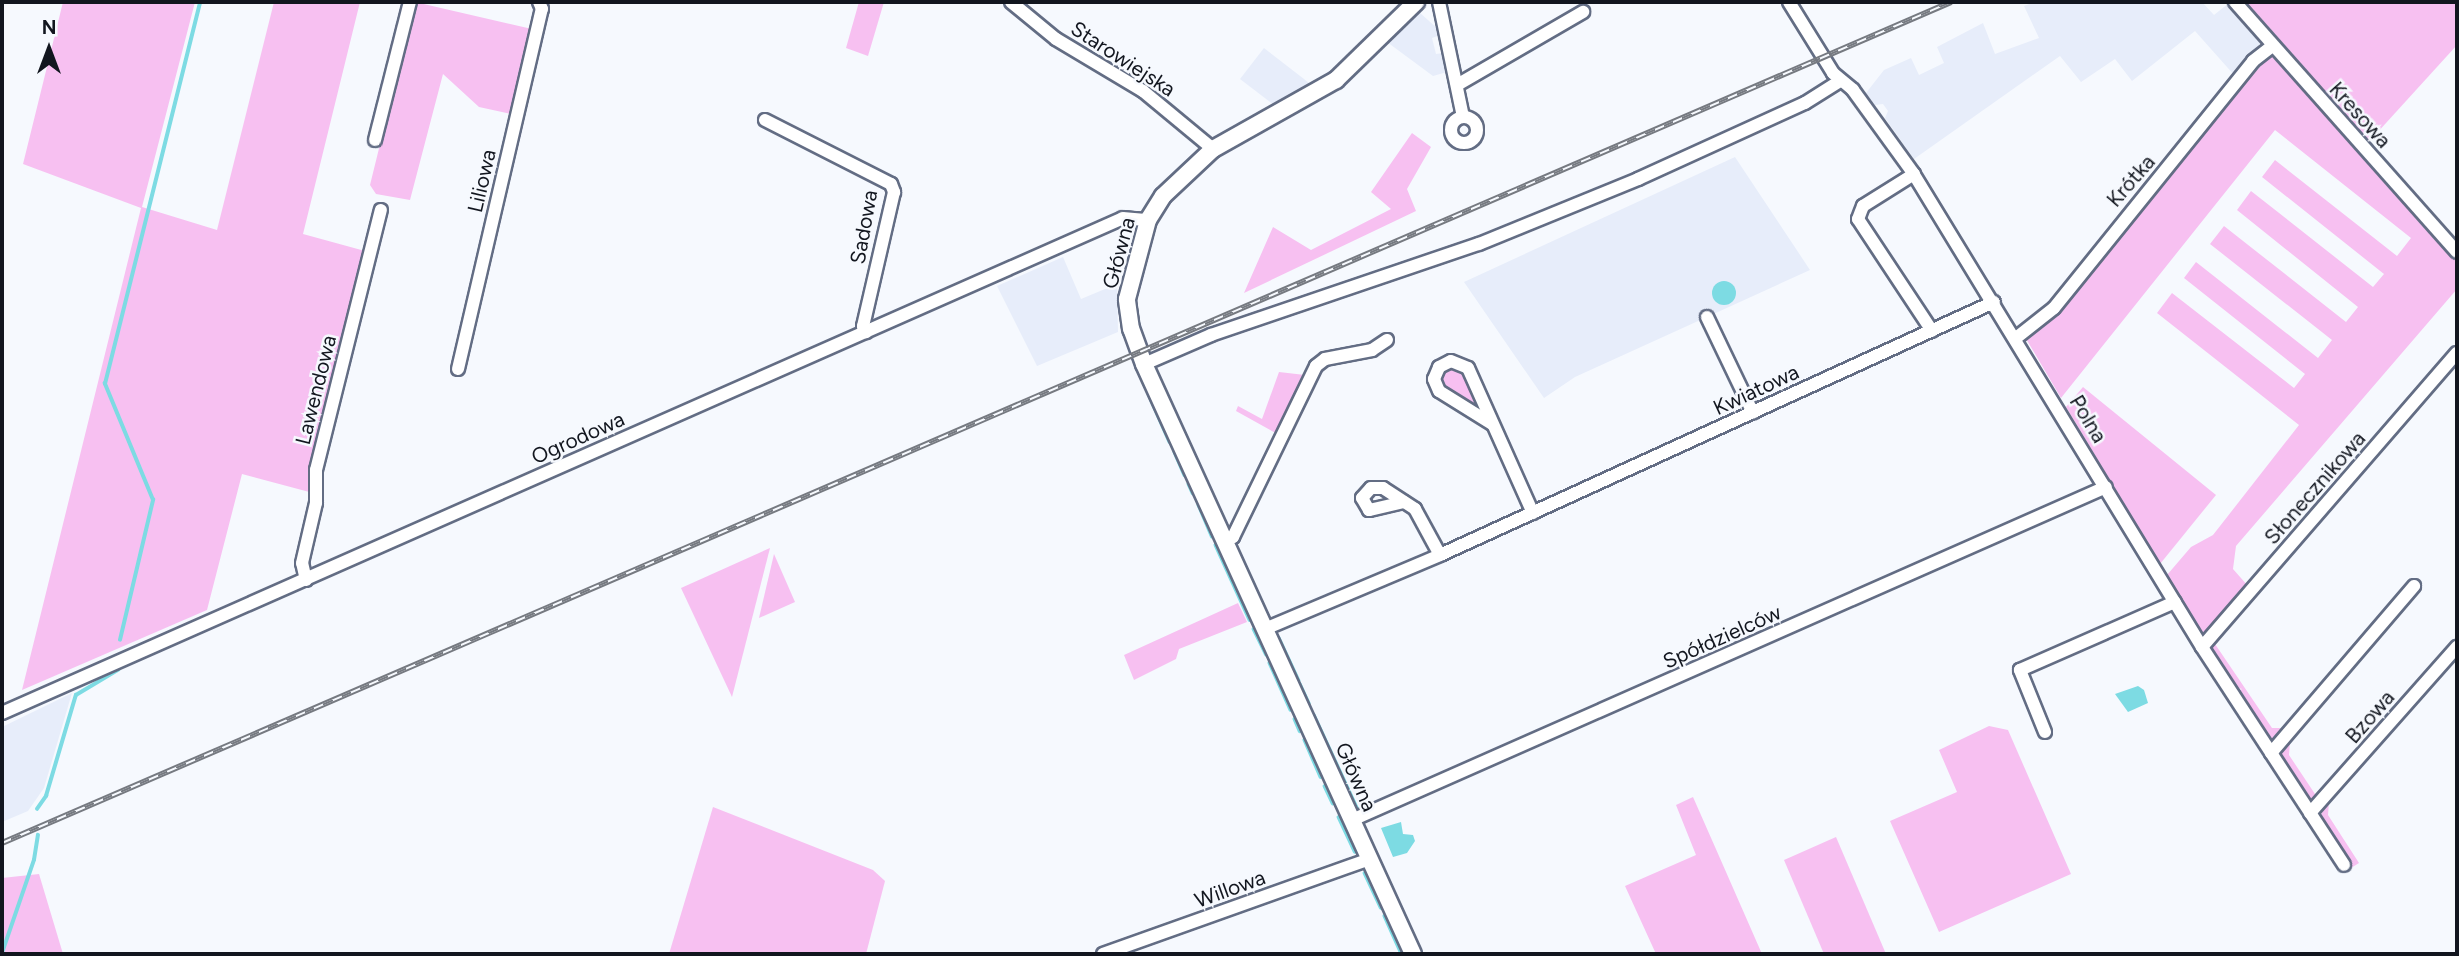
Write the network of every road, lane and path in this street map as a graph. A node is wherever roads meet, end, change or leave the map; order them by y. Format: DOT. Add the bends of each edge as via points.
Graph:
graph roads {
  1 [pos="410,2"];
  2 [pos="539,2"];
  3 [pos="1011,2"];
  4 [pos="1416,2"];
  5 [pos="1439,2"];
  6 [pos="1789,2"];
  7 [pos="2235,2"];
  8 [pos="1583,12"];
  9 [pos="2272,46"];
  10 [pos="1840,81"];
  11 [pos="1457,85"];
  12 [pos="1463,117"];
  13 [pos="765,120"];
  14 [pos="375,140"];
  15 [pos="1213,149"];
  16 [pos="1914,174"];
  17 [pos="381,211"];
  18 [pos="1147,220"];
  19 [pos="2457,252"];
  20 [pos="1994,302"];
  21 [pos="1707,317"];
  22 [pos="1932,331"];
  23 [pos="866,332"];
  24 [pos="2016,338"];
  25 [pos="1387,340"];
  26 [pos="2457,353"];
  27 [pos="1144,364"];
  28 [pos="458,369"];
  29 [pos="1753,413"];
  30 [pos="1492,424"];
  31 [pos="2106,487"];
  32 [pos="1404,502"];
  33 [pos="1533,513"];
  34 [pos="1224,541"];
  35 [pos="1440,555"];
  36 [pos="306,580"];
  37 [pos="2414,586"];
  38 [pos="2175,602"];
  39 [pos="1265,629"];
  40 [pos="2202,647"];
  41 [pos="2457,647"];
  42 [pos="2,702"];
  43 [pos="26,702"];
  44 [pos="2,713"];
  45 [pos="2045,732"];
  46 [pos="2271,753"];
  47 [pos="2310,813"];
  48 [pos="1352,820"];
  49 [pos="1370,859"];
  50 [pos="2344,865"];
  51 [pos="1103,954"];
  52 [pos="1413,954"];
  1 -- 14 [label="street"];
  2 -- 28 [label="street, Liliowa" via="542,9"];
  3 -- 15 [label="street, Starowiejska" via="1056,39 1143,91"];
  4 -- 15 [label="street, Główna" via="1326,88"];
  5 -- 11 [label="street"];
  6 -- 10 [label="street, Polna"];
  7 -- 9 [label="street, Kresowa"];
  8 -- 11 [label="street"];
  9 -- 19 [label="street, Kresowa"];
  9 -- 24 [label="street, Krótka" via="2253,61 2054,308"];
  10 -- 16 [label="street, Polna" via="1853,90"];
  10 -- 27 [label="street" via="1734,136 1479,244 1211,335"];
  11 -- 12 [label="street"];
  13 -- 23 [label="street, Sadowa" via="891,184 894,192 863,326"];
  15 -- 18 [label="street, Główna" via="1163,197"];
  16 -- 20 [label="street, Polna"];
  16 -- 22 [label="street" via="1863,206 1857,215"];
  17 -- 36 [label="street, Lawendowa" via="316,470 316,503 302,563"];
  18 -- 23 [label="street, Ogrodowa" via="1123,218"];
  18 -- 27 [label="street, Główna" via="1127,299 1131,329"];
  20 -- 22 [label="street, Kwiatowa"];
  20 -- 24 [label="street, Polna"];
  21 -- 29 [label="street"];
  22 -- 29 [label="street, Kwiatowa"];
  23 -- 36 [label="street, Ogrodowa"];
  24 -- 31 [label="street, Polna"];
  25 -- 34 [label="street" via="1372,350 1325,359 1316,366 1233,537"];
  26 -- 40 [label="street, Słonecznikowa"];
  27 -- 34 [label="street, Główna"];
  29 -- 33 [label="street, Kwiatowa"];
  30 -- 30 [label="street" via="1468,368 1451,361 1439,367 1434,379 1439,391"];
  30 -- 33 [label="street"];
  31 -- 38 [label="street, Polna"];
  31 -- 48 [label="street, Spółdzielców"];
  32 -- 35 [label="street" via="1422,519"];
  33 -- 35 [label="street, Kwiatowa"];
  34 -- 39 [label="street, Główna"];
  35 -- 39 [label="street, Kwiatowa"];
  36 -- 43 [label="street, Ogrodowa"];
  37 -- 46 [label="street"];
  38 -- 40 [label="street, Polna"];
  38 -- 45 [label="street" via="2020,670"];
  39 -- 48 [label="street, Główna"];
  40 -- 46 [label="street, Polna"];
  41 -- 47 [label="street, Bzowa"];
  42 -- 43 [label="street, Ogrodowa"];
  43 -- 44 [label="street, Ogrodowa"];
  46 -- 47 [label="street, Polna"];
  47 -- 50 [label="street, Polna"];
  48 -- 49 [label="street, Główna"];
  49 -- 51 [label="street, Willowa"];
  49 -- 52 [label="street, Główna"];
}
